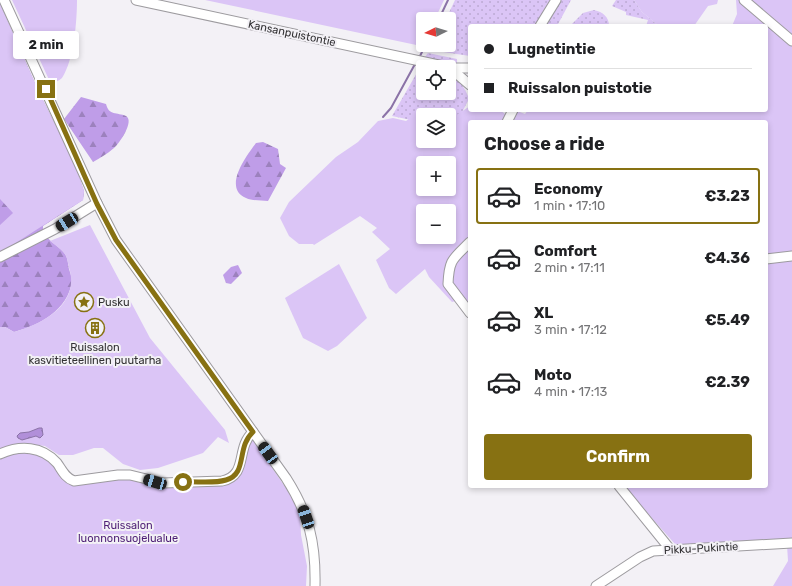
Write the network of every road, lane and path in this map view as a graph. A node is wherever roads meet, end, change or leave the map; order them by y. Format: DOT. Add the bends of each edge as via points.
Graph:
graph roads {
  1 [pos="4,0"];
  2 [pos="136,0"];
  3 [pos="556,0"];
  4 [pos="744,0"];
  5 [pos="541,24"];
  6 [pos="792,41"];
  7 [pos="416,60"];
  8 [pos="456,67"];
  9 [pos="468,68"];
  10 [pos="456,73"];
  11 [pos="468,83"];
  12 [pos="97,204"];
  13 [pos="468,244"];
  14 [pos="792,256"];
  15 [pos="0,257"];
  16 [pos="768,259"];
  17 [pos="468,310"];
  18 [pos="253,432"];
  19 [pos="0,454"];
  20 [pos="621,488"];
  21 [pos="792,543"];
  22 [pos="670,549"];
  23 [pos="315,586"];
  24 [pos="596,586"];
  1 -- 12 [label="street"];
  2 -- 7 [label="street, Kansanpuistontie"];
  3 -- 5 [label="street"];
  4 -- 6 [label="street"];
  8 -- 9 [label="street, Kansanpuistontie"];
  10 -- 11 [label="street"];
  12 -- 15 [label="street"];
  12 -- 18 [label="street" via="116,240"];
  13 -- 17 [label="street" via="452,258 448,284"];
  14 -- 16 [label="street"];
  18 -- 19 [label="street" via="244,444 238,472 228,480 222,481 163,482 130,475 74,481 66,476 51,457 36,449 16,449"];
  18 -- 23 [label="street" via="302,505 311,532"];
  20 -- 22 [label="street"];
  21 -- 22 [label="street, Pikku-Pukintie"];
  22 -- 24 [label="street, Pikku-Pukintie" via="653,551 640,557"];
}
